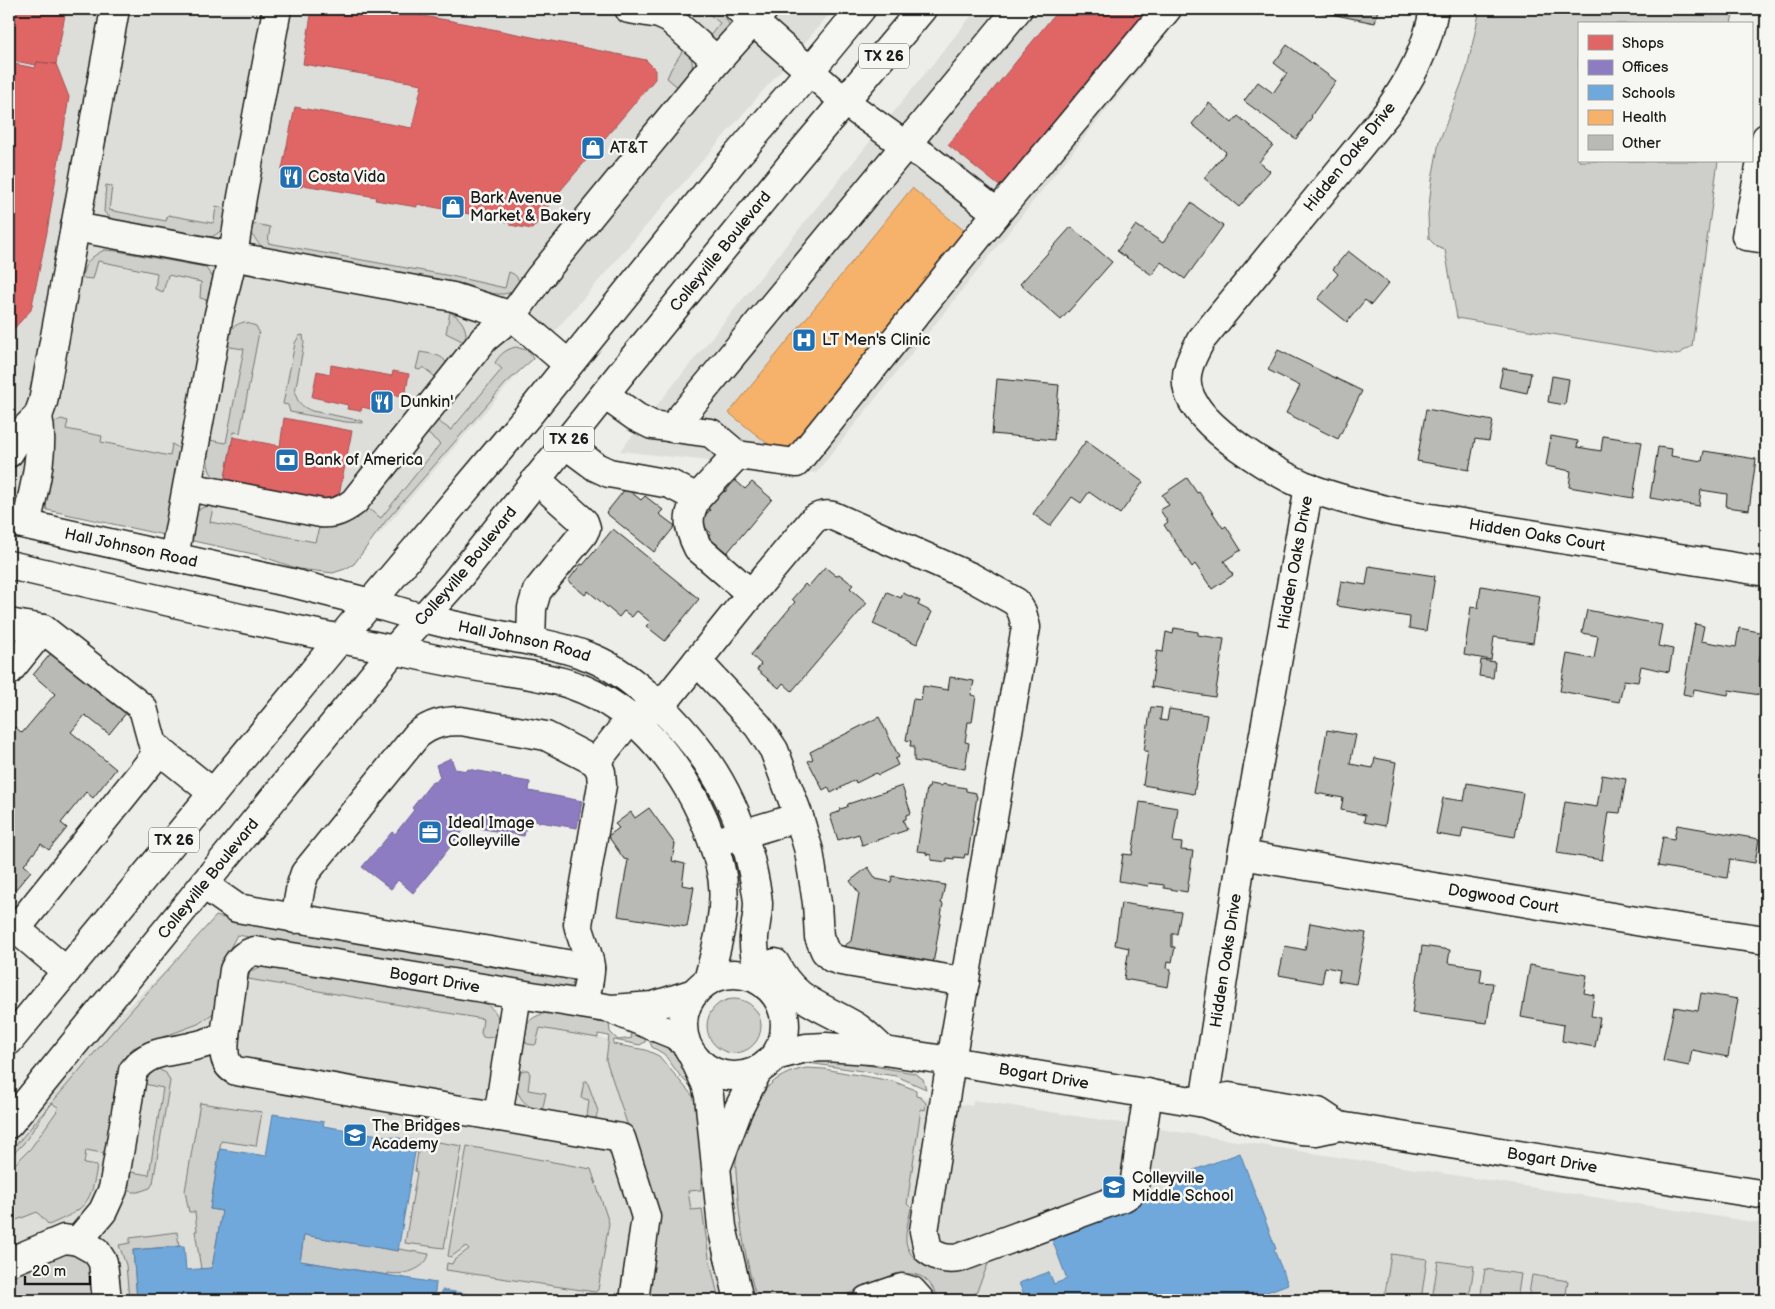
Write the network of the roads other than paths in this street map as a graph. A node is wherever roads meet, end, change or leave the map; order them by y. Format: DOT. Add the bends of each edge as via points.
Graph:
graph roads {
  1 [pos="115,9"];
  2 [pos="277,9"];
  3 [pos="629,9"];
  4 [pos="861,9"];
  5 [pos="922,9"];
  6 [pos="1018,9"];
  7 [pos="1167,9"];
  8 [pos="1434,9"];
  9 [pos="752,13"];
  10 [pos="717,61"];
  11 [pos="809,72"];
  12 [pos="844,102"];
  13 [pos="1766,138"];
  14 [pos="906,146"];
  15 [pos="997,214"];
  16 [pos="75,227"];
  17 [pos="1766,239"];
  18 [pos="233,256"];
  19 [pos="512,316"];
  20 [pos="568,364"];
  21 [pos="605,395"];
  22 [pos="38,416"];
  23 [pos="672,428"];
  24 [pos="565,444"];
  25 [pos="9,453"];
  26 [pos="737,455"];
  27 [pos="536,479"];
  28 [pos="188,487"];
  29 [pos="1309,488"];
  30 [pos="697,498"];
  31 [pos="14,526"];
  32 [pos="174,557"];
  33 [pos="9,565"];
  34 [pos="1766,572"];
  35 [pos="751,594"];
  36 [pos="371,603"];
  37 [pos="422,618"];
  38 [pos="9,623"];
  39 [pos="43,629"];
  40 [pos="340,639"];
  41 [pos="531,641"];
  42 [pos="394,650"];
  43 [pos="697,661"];
  44 [pos="9,671"];
  45 [pos="660,707"];
  46 [pos="630,719"];
  47 [pos="160,750"];
  48 [pos="596,762"];
  49 [pos="213,793"];
  50 [pos="798,817"];
  51 [pos="744,835"];
  52 [pos="712,842"];
  53 [pos="1242,855"];
  54 [pos="204,885"];
  55 [pos="758,904"];
  56 [pos="295,919"];
  57 [pos="12,926"];
  58 [pos="1766,940"];
  59 [pos="590,968"];
  60 [pos="66,971"];
  61 [pos="965,982"];
  62 [pos="701,987"];
  63 [pos="517,994"];
  64 [pos="777,1000"];
  65 [pos="584,1004"];
  66 [pos="612,1009"];
  67 [pos="225,1036"];
  68 [pos="9,1041"];
  69 [pos="690,1050"];
  70 [pos="884,1051"];
  71 [pos="951,1061"];
  72 [pos="767,1063"];
  73 [pos="1148,1093"];
  74 [pos="1204,1103"];
  75 [pos="498,1117"];
  76 [pos="9,1124"];
  77 [pos="717,1166"];
  78 [pos="1766,1195"];
  79 [pos="78,1241"];
  80 [pos="9,1262"];
  81 [pos="107,1300"];
  82 [pos="634,1300"];
  83 [pos="739,1300"];
  84 [pos="867,1300"];
  85 [pos="920,1300"];
  1 -- 16 [label="street"];
  2 -- 18 [label="street"];
  3 -- 10 [label="street" via="670,19"];
  4 -- 11 [label="street, TX 26"];
  5 -- 12 [label="street, Colleyville Boulevard / TX 26"];
  6 -- 14 [label="street"];
  7 -- 15 [label="street"];
  8 -- 29 [label="street, Hidden Oaks Drive" via="1416,68 1392,106 1201,340 1190,359 1188,390 1194,406 1208,424 1273,470"];
  9 -- 10 [label="street"];
  9 -- 11 [label="street"];
  10 -- 19 [label="street"];
  11 -- 12 [label="street"];
  11 -- 20 [label="street, TX 26"];
  12 -- 14 [label="street"];
  12 -- 21 [label="street, Colleyville Boulevard / TX 26"];
  13 -- 17 [label="street" via="1746,236"];
  14 -- 15 [label="street"];
  14 -- 23 [label="street"];
  15 -- 26 [label="street" via="796,463"];
  16 -- 18 [label="street"];
  16 -- 22 [label="street"];
  18 -- 19 [label="street" via="453,297"];
  18 -- 28 [label="street" via="219,314"];
  19 -- 20 [label="street"];
  19 -- 28 [label="street" via="484,340 354,502 343,510 321,513"];
  20 -- 36 [label="street, TX 26"];
  21 -- 23 [label="street" via="652,425"];
  21 -- 24 [label="street, Colleyville Boulevard / TX 26"];
  22 -- 25 [label="street" via="22,432"];
  22 -- 31 [label="street" via="41,446"];
  23 -- 26 [label="street" via="711,433"];
  24 -- 27 [label="street, Colleyville Boulevard / TX 26"];
  24 -- 30 [label="street" via="608,473 670,484"];
  26 -- 30 [label="street"];
  27 -- 37 [label="street, Colleyville Boulevard / TX 26" via="455,582"];
  27 -- 41 [label="street" via="584,522 586,528 537,590 532,608"];
  28 -- 32 [label="street"];
  29 -- 34 [label="street, Hidden Oaks Court" via="1394,512"];
  29 -- 53 [label="street, Hidden Oaks Drive"];
  30 -- 35 [label="street" via="690,510 692,538 698,548"];
  31 -- 32 [label="street, Hall Johnson Road"];
  32 -- 36 [label="street, Hall Johnson Road"];
  33 -- 40 [label="street, Hall Johnson Road"];
  35 -- 43 [label="street"];
  35 -- 61 [label="street" via="813,520 826,514 971,577 1016,602 1022,612 1026,627"];
  36 -- 37 [label="street, Hall Johnson Road"];
  36 -- 40 [label="street, TX 26"];
  37 -- 41 [label="street, Hall Johnson Road"];
  37 -- 42 [label="street, Colleyville Boulevard / TX 26"];
  38 -- 39 [label="street"];
  39 -- 44 [label="street"];
  39 -- 47 [label="street" via="143,708 153,745"];
  40 -- 42 [label="street, Hall Johnson Road"];
  40 -- 49 [label="street, TX 26"];
  41 -- 45 [label="street, Hall Johnson Road" via="586,655 615,670"];
  42 -- 46 [label="street, Hall Johnson Road" via="571,684 592,693"];
  42 -- 54 [label="street, Colleyville Boulevard / TX 26"];
  43 -- 45 [label="street"];
  43 -- 50 [label="street" via="768,740"];
  45 -- 46 [label="street"];
  45 -- 51 [label="street, Hall Johnson Road" via="687,733 714,771"];
  46 -- 48 [label="street"];
  46 -- 52 [label="street, Hall Johnson Road" via="666,756 680,776 697,803"];
  47 -- 49 [label="street"];
  47 -- 57 [label="street"];
  48 -- 56 [label="street" via="546,736 461,721 448,721 426,728 305,873"];
  48 -- 59 [label="street" via="602,785 578,924"];
  49 -- 60 [label="street, TX 26"];
  50 -- 51 [label="street"];
  50 -- 61 [label="street" via="812,863 819,937 832,958"];
  51 -- 52 [label="street"];
  51 -- 55 [label="street, Hall Johnson Road"];
  52 -- 62 [label="street, Hall Johnson Road" via="721,867 724,901 719,938"];
  53 -- 58 [label="street, Dogwood Court"];
  53 -- 74 [label="street, Hidden Oaks Drive"];
  54 -- 56 [label="street" via="237,908"];
  54 -- 76 [label="street, Colleyville Boulevard / TX 26"];
  55 -- 64 [label="street, Hall Johnson Road" via="754,939 757,961"];
  55 -- 70 [label="street" via="772,958 785,980 816,1006 856,1027"];
  56 -- 59 [label="street"];
  57 -- 60 [label="street"];
  59 -- 65 [label="street"];
  60 -- 68 [label="street, TX 26"];
  61 -- 71 [label="street"];
  62 -- 64 [label="street" via="727,974 746,975 756,978"];
  62 -- 66 [label="street, Bogart Drive" via="653,1006"];
  62 -- 69 [label="street" via="687,1004 683,1017 683,1031"];
  63 -- 65 [label="street, Bogart Drive"];
  63 -- 67 [label="street, Bogart Drive" via="255,951 238,961 234,970"];
  63 -- 75 [label="street"];
  64 -- 70 [label="street, Bogart Drive" via="811,1024"];
  64 -- 72 [label="street" via="786,1026 783,1042"];
  65 -- 66 [label="street, Bogart Drive"];
  66 -- 69 [label="street, Bogart Drive" via="675,1035"];
  67 -- 75 [label="street" via="224,1055 230,1068 236,1071"];
  67 -- 79 [label="street" via="154,1054 133,1071 113,1188 102,1211"];
  69 -- 72 [label="street" via="702,1065 724,1075 747,1075"];
  69 -- 77 [label="street" via="709,1096"];
  70 -- 71 [label="street, Bogart Drive"];
  70 -- 72 [label="street, Bogart Drive" via="806,1048"];
  71 -- 73 [label="street, Bogart Drive"];
  71 -- 73 [label="street" via="924,1232 928,1250 947,1259 959,1258 1130,1193 1136,1177"];
  72 -- 77 [label="street" via="738,1110"];
  73 -- 74 [label="street, Bogart Drive"];
  74 -- 78 [label="street, Bogart Drive" via="1229,1098 1297,1108 1318,1112 1339,1126"];
  75 -- 82 [label="street" via="621,1138 646,1217"];
  77 -- 83 [label="street" via="722,1227"];
  79 -- 80 [label="street" via="64,1239"];
  79 -- 81 [label="street" via="96,1251 103,1262"];
  84 -- 85 [label="street" via="902,1288 912,1291"];
}
